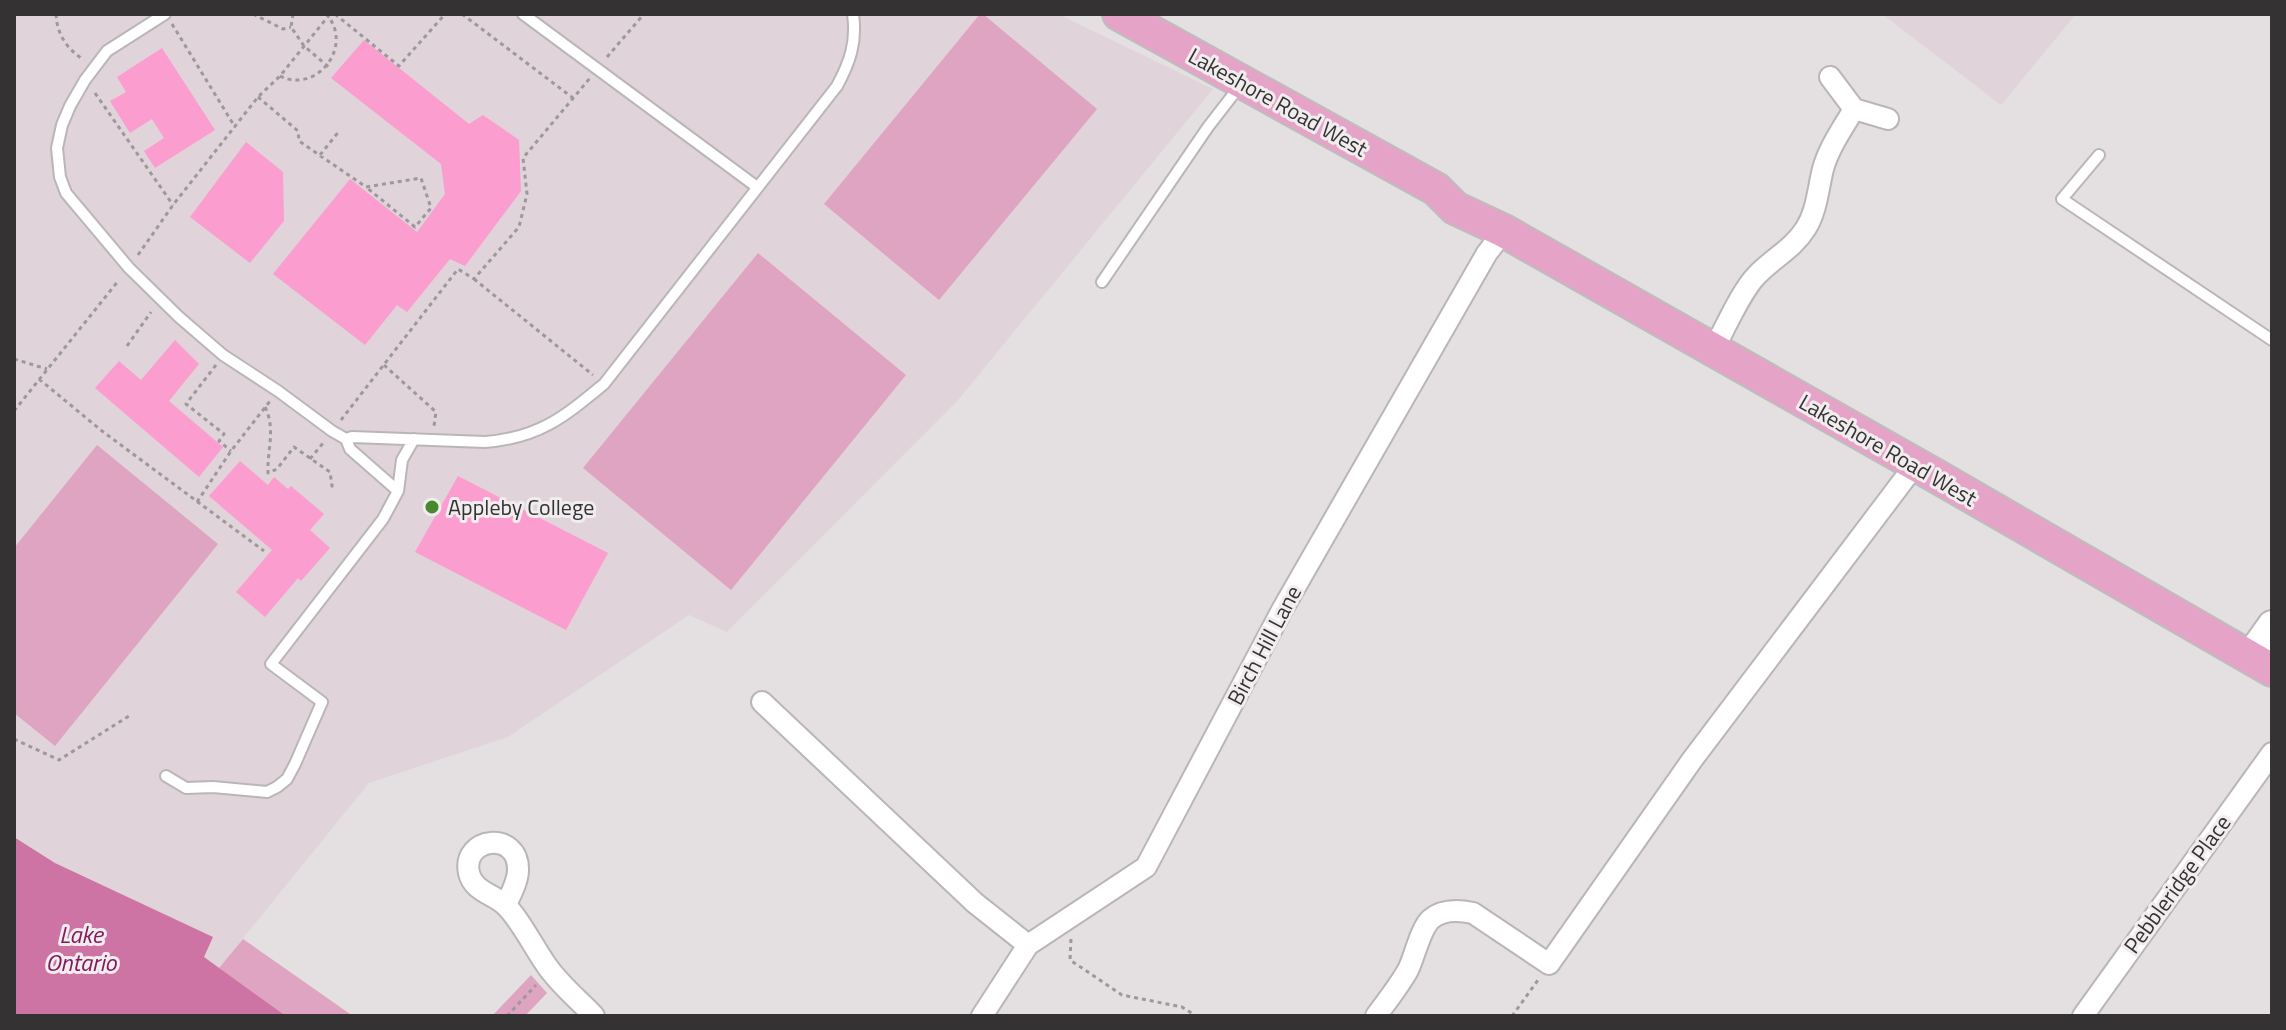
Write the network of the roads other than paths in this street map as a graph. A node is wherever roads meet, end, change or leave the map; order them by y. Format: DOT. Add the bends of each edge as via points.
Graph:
graph roads {
  1 [pos="165,14"];
  2 [pos="523,14"];
  3 [pos="853,14"];
  4 [pos="1119,14"];
  5 [pos="1830,77"];
  6 [pos="1243,82"];
  7 [pos="1854,109"];
  8 [pos="1888,119"];
  9 [pos="2099,155"];
  10 [pos="757,187"];
  11 [pos="1504,231"];
  12 [pos="1102,282"];
  13 [pos="2272,340"];
  14 [pos="1713,350"];
  15 [pos="346,439"];
  16 [pos="414,439"];
  17 [pos="1915,465"];
  18 [pos="398,491"];
  19 [pos="2272,625"];
  20 [pos="2261,663"];
  21 [pos="762,702"];
  22 [pos="2272,753"];
  23 [pos="166,776"];
  24 [pos="506,905"];
  25 [pos="1028,945"];
  26 [pos="594,1016"];
  27 [pos="982,1016"];
  28 [pos="1376,1016"];
  29 [pos="2083,1016"];
  1 -- 15 [label="lane" via="115,45 96,64 70,106 57,148 66,193 129,268 223,355"];
  2 -- 10 [label="lane"];
  3 -- 10 [label="lane" via="853,49 837,86"];
  4 -- 6 [label="main road, Lakeshore Road West"];
  5 -- 7 [label="street"];
  6 -- 11 [label="main road, Lakeshore Road West" via="1436,189 1455,208"];
  6 -- 12 [label="lane"];
  7 -- 8 [label="street"];
  7 -- 14 [label="street" via="1830,151 1807,226 1785,253 1757,274"];
  9 -- 13 [label="lane" via="2062,199"];
  10 -- 16 [label="lane" via="604,384 564,417 506,441"];
  11 -- 14 [label="main road, Lakeshore Road West"];
  11 -- 25 [label="street, Birch Hill Lane" via="1282,610 1146,867"];
  14 -- 17 [label="main road, Lakeshore Road West"];
  15 -- 16 [label="lane"];
  15 -- 18 [label="lane" via="350,449"];
  16 -- 18 [label="lane" via="402,460"];
  17 -- 20 [label="main road, Lakeshore Road West"];
  17 -- 28 [label="street" via="1692,760 1549,964 1473,913 1444,912 1430,920 1409,968"];
  18 -- 23 [label="lane" via="383,519 271,664 322,702 287,779 267,792 186,788"];
  19 -- 20 [label="street"];
  21 -- 25 [label="street" via="975,903"];
  22 -- 29 [label="street, Pebbleridge Place"];
  24 -- 26 [label="street" via="550,970"];
  25 -- 27 [label="street, Birch Hill Lane"];
}
